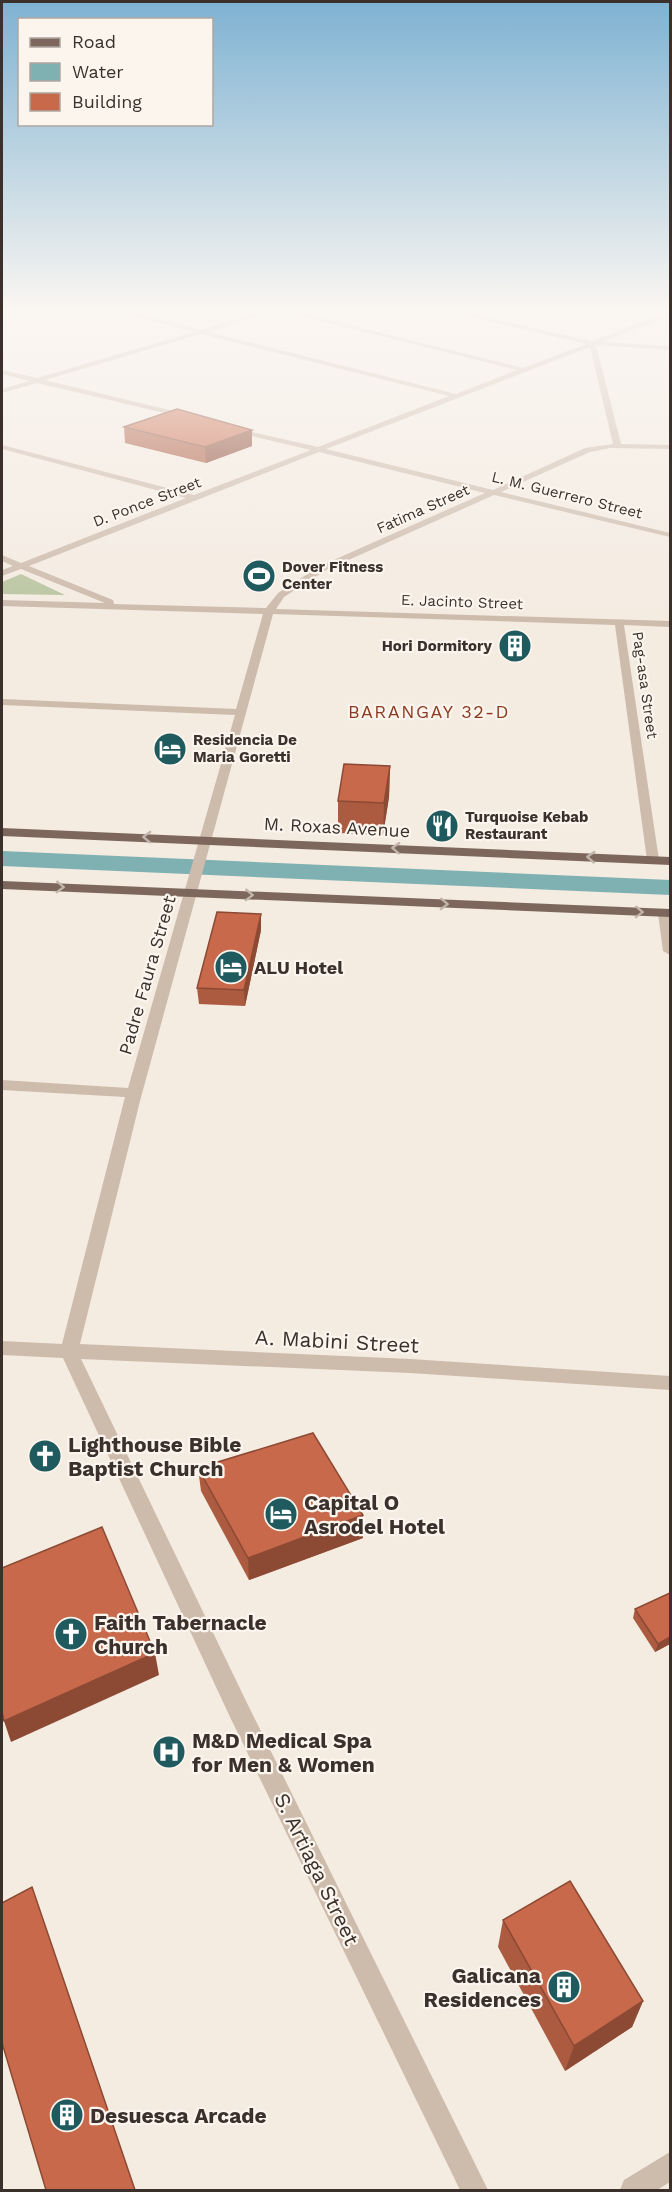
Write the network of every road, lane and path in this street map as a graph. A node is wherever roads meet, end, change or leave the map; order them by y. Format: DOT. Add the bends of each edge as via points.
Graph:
graph roads {
  1 [pos="172,413"];
  2 [pos="412,413"];
  3 [pos="609,413"];
  4 [pos="196,419"];
  5 [pos="229,428"];
  6 [pos="617,445"];
  7 [pos="2,447"];
  8 [pos="670,447"];
  9 [pos="319,450"];
  10 [pos="495,492"];
  11 [pos="194,498"];
  12 [pos="670,534"];
  13 [pos="2,558"];
  14 [pos="21,566"];
  15 [pos="2,573"];
  16 [pos="2,603"];
  17 [pos="121,606"];
  18 [pos="269,611"];
  19 [pos="619,622"];
  20 [pos="670,624"];
  21 [pos="2,702"];
  22 [pos="242,712"];
  23 [pos="2,832"];
  24 [pos="206,839"];
  25 [pos="653,860"];
  26 [pos="670,861"];
  27 [pos="2,885"];
  28 [pos="190,893"];
  29 [pos="667,913"];
  30 [pos="670,951"];
  31 [pos="2,1085"];
  32 [pos="134,1094"];
  33 [pos="2,1348"];
  34 [pos="69,1352"];
  35 [pos="670,1383"];
  36 [pos="670,2166"];
  37 [pos="474,2190"];
  38 [pos="634,2190"];
  1 -- 4 [label="street"];
  2 -- 9 [label="street, D. Ponce Street"];
  3 -- 6 [label="street"];
  5 -- 9 [label="street, L. M. Guerrero Street"];
  6 -- 8 [label="street, Fatima Street"];
  6 -- 10 [label="street, Fatima Street" via="593,449"];
  7 -- 11 [label="street"];
  9 -- 10 [label="street, L. M. Guerrero Street"];
  9 -- 11 [label="street, D. Ponce Street"];
  10 -- 12 [label="street, L. M. Guerrero Street"];
  10 -- 18 [label="street, Fatima Street" via="323,568 281,595"];
  11 -- 14 [label="street, D. Ponce Street"];
  13 -- 14 [label="street"];
  14 -- 15 [label="street, D. Ponce Street"];
  14 -- 17 [label="street"];
  16 -- 17 [label="street, E. Jacinto Street"];
  17 -- 18 [label="street, E. Jacinto Street"];
  18 -- 19 [label="street, E. Jacinto Street"];
  18 -- 22 [label="street, Padre Faura Street"];
  19 -- 20 [label="street, E. Jacinto Street"];
  19 -- 25 [label="street, Pag-asa Street"];
  21 -- 22 [label="street"];
  22 -- 24 [label="street, Padre Faura Street"];
  24 -- 23 [label="main road, M. Roxas Avenue, one-way"];
  25 -- 24 [label="main road, M. Roxas Avenue, one-way"];
  24 -- 28 [label="street, Padre Faura Street"];
  25 -- 26 [label="main road, M. Roxas Avenue"];
  27 -- 28 [label="main road, one-way"];
  28 -- 29 [label="main road, one-way"];
  28 -- 32 [label="street, Padre Faura Street"];
  29 -- 30 [label="street"];
  31 -- 32 [label="street"];
  32 -- 34 [label="street, Padre Faura Street"];
  33 -- 34 [label="street, A. Mabini Street"];
  34 -- 35 [label="street, A. Mabini Street" via="410,1366"];
  34 -- 37 [label="street, S. Artiaga Street" via="238,1709"];
  36 -- 38 [label="street"];
}
